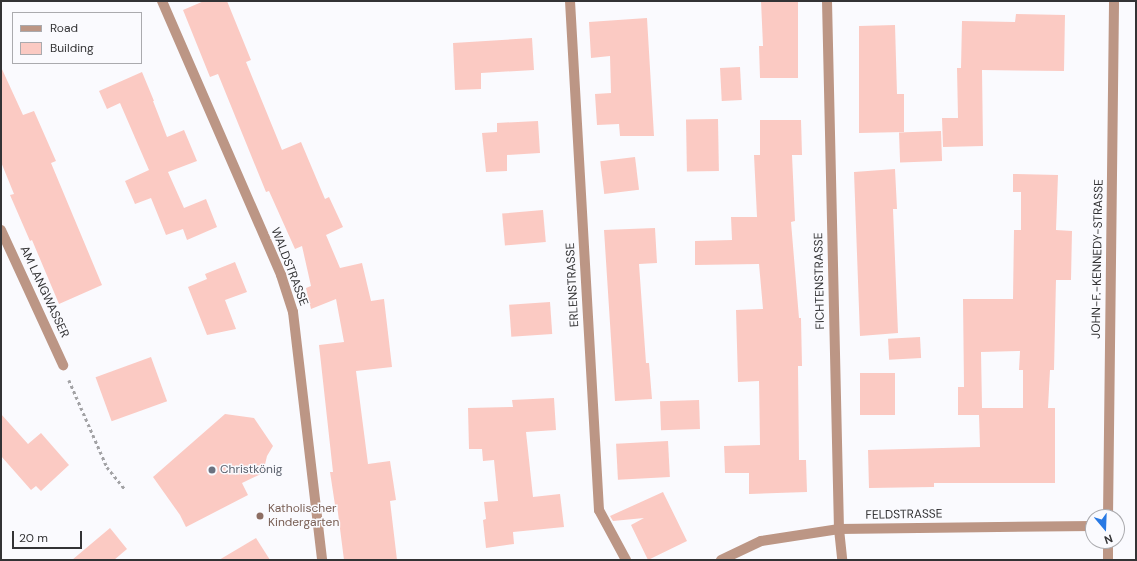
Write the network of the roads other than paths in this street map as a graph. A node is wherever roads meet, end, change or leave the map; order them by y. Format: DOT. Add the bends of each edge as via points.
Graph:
graph roads {
  1 [pos="162,1"];
  2 [pos="570,1"];
  3 [pos="827,1"];
  4 [pos="1114,1"];
  5 [pos="1,230"];
  6 [pos="63,365"];
  7 [pos="1108,509"];
  8 [pos="1085,526"];
  9 [pos="839,529"];
  10 [pos="1108,549"];
  11 [pos="322,560"];
  12 [pos="626,560"];
  13 [pos="721,560"];
  14 [pos="842,560"];
  15 [pos="1108,560"];
  1 -- 11 [label="street, WALDSTRASSE" via="281,276 293,312"];
  2 -- 12 [label="street, ERLENSTRASSE" via="599,510"];
  3 -- 9 [label="street, FICHTENSTRASSE"];
  4 -- 7 [label="street, JOHN-F.-KENNEDY-STRASSE"];
  5 -- 6 [label="street, AM LANGWASSER"];
  8 -- 9 [label="street, FELDSTRASSE"];
  9 -- 13 [label="street, FELDSTRASSE" via="761,541"];
  9 -- 14 [label="street, FICHTENSTRASSE"];
  10 -- 15 [label="street"];
}
